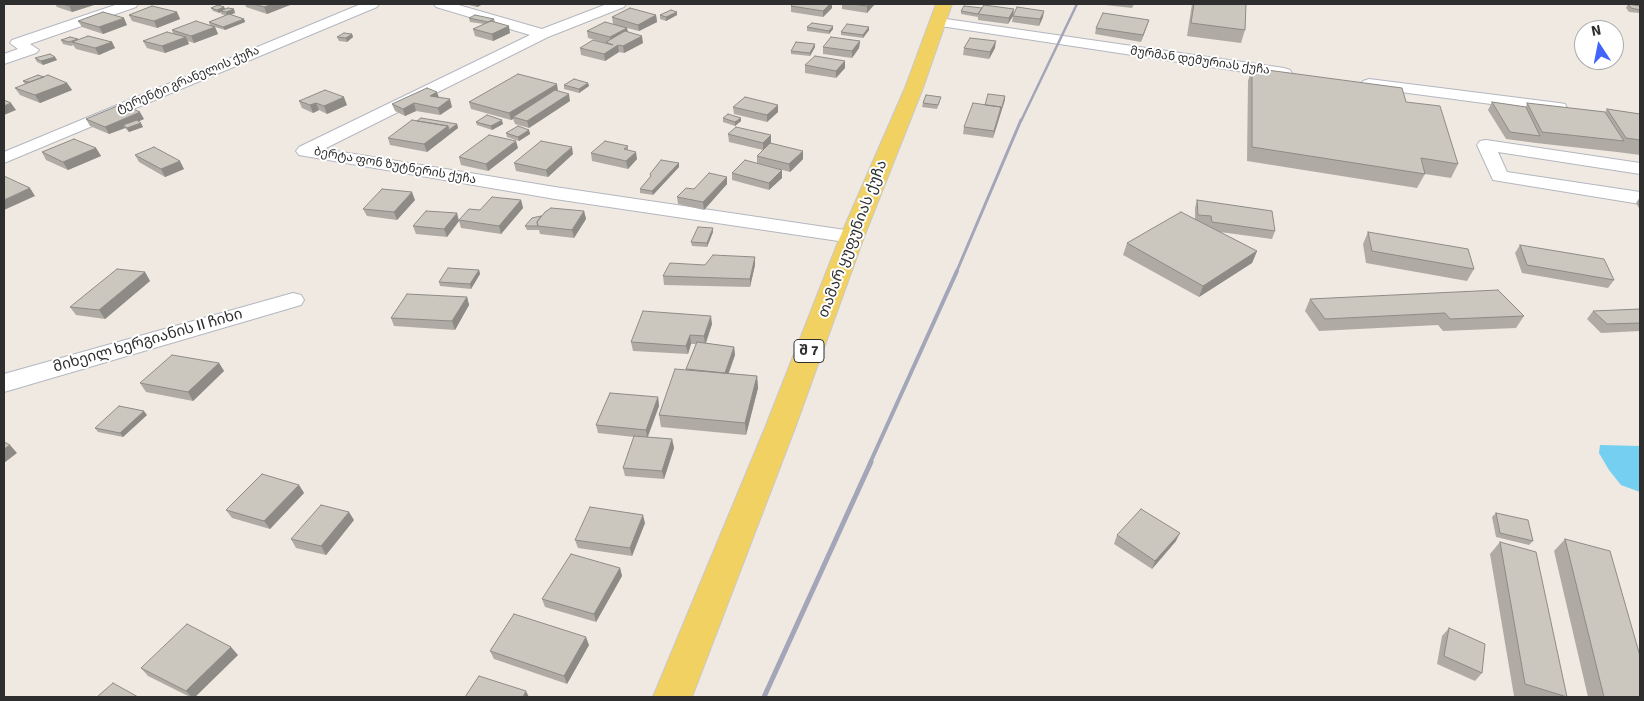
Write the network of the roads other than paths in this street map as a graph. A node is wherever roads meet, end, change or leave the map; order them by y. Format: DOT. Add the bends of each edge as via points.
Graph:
graph roads {
  1 [pos="131,4"];
  2 [pos="372,4"];
  3 [pos="441,4"];
  4 [pos="620,4"];
  5 [pos="335,6"];
  6 [pos="353,11"];
  7 [pos="941,13"];
  8 [pos="543,34"];
  9 [pos="4,59"];
  10 [pos="1300,75"];
  11 [pos="1359,82"];
  12 [pos="1572,109"];
  13 [pos="4,158"];
  14 [pos="1640,168"];
  15 [pos="1640,198"];
  16 [pos="852,237"];
  17 [pos="293,300"];
  18 [pos="4,383"];
  19 [pos="672,697"];
  1 -- 9 [label="street" via="17,43 31,50"];
  2 -- 6 [label="street, ტერენტი გრანელის ქუჩა"];
  3 -- 8 [label="street"];
  4 -- 8 [label="street"];
  5 -- 6 [label="street"];
  6 -- 13 [label="street, ტერენტი გრანელის ქუჩა"];
  7 -- 10 [label="street, მურმან დემურიას ქუჩა"];
  7 -- 16 [label="main road, თამარ ყუფუნიას ქუჩა / შ 7" via="914,88"];
  8 -- 16 [label="street, ბერტა ფონ ზუტნერის ქუჩა" via="305,151 555,193"];
  11 -- 12 [label="street"];
  14 -- 15 [label="street" via="1486,145 1500,176"];
  16 -- 19 [label="main road, თამარ ყუფუნიას ქუჩა / შ 7" via="780,428"];
  17 -- 18 [label="street, მიხეილ ხერგიანის II ჩიხი"];
}
